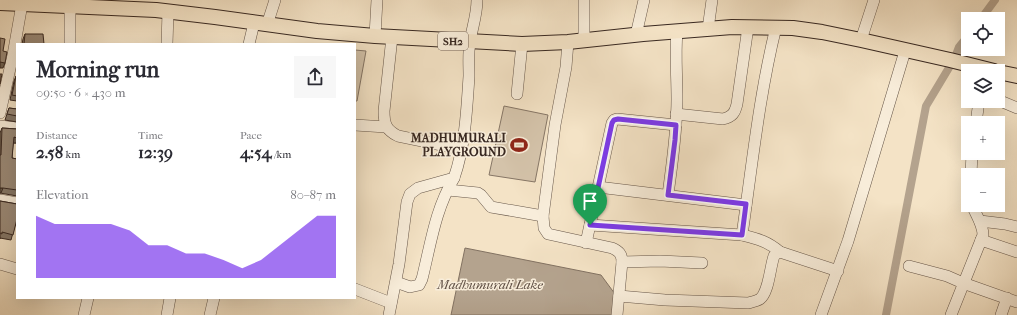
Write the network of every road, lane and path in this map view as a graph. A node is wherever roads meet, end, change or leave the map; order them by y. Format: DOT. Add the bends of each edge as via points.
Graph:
graph roads {
  1 [pos="275,0"];
  2 [pos="376,0"];
  3 [pos="477,0"];
  4 [pos="584,0"];
  5 [pos="644,0"];
  6 [pos="712,0"];
  7 [pos="874,0"];
  8 [pos="0,3"];
  9 [pos="52,3"];
  10 [pos="22,4"];
  11 [pos="134,4"];
  12 [pos="70,6"];
  13 [pos="168,12"];
  14 [pos="260,24"];
  15 [pos="748,27"];
  16 [pos="776,27"];
  17 [pos="708,29"];
  18 [pos="676,31"];
  19 [pos="636,34"];
  20 [pos="375,36"];
  21 [pos="392,37"];
  22 [pos="584,40"];
  23 [pos="861,40"];
  24 [pos="470,42"];
  25 [pos="568,42"];
  26 [pos="70,43"];
  27 [pos="167,43"];
  28 [pos="250,43"];
  29 [pos="522,44"];
  30 [pos="905,51"];
  31 [pos="966,64"];
  32 [pos="1005,74"];
  33 [pos="1017,76"];
  34 [pos="516,94"];
  35 [pos="1005,103"];
  36 [pos="1017,108"];
  37 [pos="0,113"];
  38 [pos="676,119"];
  39 [pos="356,125"];
  40 [pos="0,126"];
  41 [pos="386,127"];
  42 [pos="16,128"];
  43 [pos="461,149"];
  44 [pos="454,178"];
  45 [pos="598,187"];
  46 [pos="448,190"];
  47 [pos="668,195"];
  48 [pos="0,200"];
  49 [pos="16,203"];
  50 [pos="746,204"];
  51 [pos="976,212"];
  52 [pos="543,216"];
  53 [pos="980,221"];
  54 [pos="590,225"];
  55 [pos="1017,228"];
  56 [pos="742,235"];
  57 [pos="981,240"];
  58 [pos="586,243"];
  59 [pos="780,252"];
  60 [pos="1017,252"];
  61 [pos="622,262"];
  62 [pos="702,263"];
  63 [pos="0,264"];
  64 [pos="909,266"];
  65 [pos="16,268"];
  66 [pos="838,271"];
  67 [pos="396,282"];
  68 [pos="963,283"];
  69 [pos="356,289"];
  70 [pos="619,296"];
  71 [pos="88,299"];
  72 [pos="170,299"];
  73 [pos="214,299"];
  74 [pos="1012,300"];
  75 [pos="391,303"];
  76 [pos="84,315"];
  77 [pos="167,315"];
  78 [pos="210,315"];
  79 [pos="389,315"];
  80 [pos="617,315"];
  81 [pos="821,315"];
  82 [pos="951,315"];
  83 [pos="1001,315"];
  1 -- 14 [label="street"];
  2 -- 20 [label="street"];
  3 -- 24 [label="street"];
  4 -- 22 [label="street"];
  5 -- 19 [label="street"];
  6 -- 17 [label="street"];
  7 -- 23 [label="street"];
  8 -- 10 [label="main road, SH2"];
  9 -- 10 [label="main road, SH2"];
  9 -- 12 [label="main road, SH2"];
  10 -- 37 [label="street"];
  11 -- 12 [label="main road, SH2"];
  11 -- 13 [label="main road, SH2"];
  12 -- 26 [label="street"];
  13 -- 14 [label="main road, SH2"];
  13 -- 27 [label="street"];
  14 -- 20 [label="main road, SH2"];
  14 -- 28 [label="street"];
  15 -- 16 [label="main road, SH2"];
  15 -- 17 [label="main road, SH2"];
  15 -- 38 [label="street" via="737,104 733,114 723,119"];
  16 -- 23 [label="main road, SH2" via="822,32"];
  16 -- 50 [label="street" via="763,87"];
  17 -- 18 [label="main road, SH2"];
  18 -- 19 [label="main road, SH2"];
  18 -- 38 [label="street"];
  19 -- 22 [label="main road, SH2"];
  20 -- 21 [label="main road, SH2"];
  21 -- 24 [label="main road, SH2"];
  21 -- 41 [label="street" via="384,111"];
  22 -- 25 [label="main road, SH2"];
  23 -- 30 [label="main road, SH2"];
  24 -- 29 [label="main road, SH2"];
  24 -- 43 [label="street"];
  25 -- 29 [label="main road, SH2"];
  25 -- 52 [label="street"];
  29 -- 34 [label="street"];
  30 -- 31 [label="main road, SH2"];
  30 -- 66 [label="street"];
  32 -- 33 [label="main road, SH2"];
  35 -- 36 [label="street"];
  38 -- 45 [label="street" via="614,120"];
  38 -- 47 [label="street"];
  39 -- 41 [label="street"];
  40 -- 42 [label="street"];
  41 -- 43 [label="street" via="398,136"];
  43 -- 44 [label="street"];
  44 -- 46 [label="street"];
  44 -- 67 [label="street" via="418,188 410,194"];
  45 -- 47 [label="street"];
  45 -- 54 [label="street"];
  46 -- 52 [label="street" via="478,193 491,207"];
  46 -- 67 [label="street" via="437,214 419,285 410,287"];
  47 -- 50 [label="street"];
  48 -- 49 [label="street"];
  50 -- 56 [label="street"];
  51 -- 53 [label="street"];
  52 -- 58 [label="street" via="544,228 548,234"];
  53 -- 55 [label="street"];
  53 -- 57 [label="street" via="983,229"];
  54 -- 56 [label="street"];
  54 -- 58 [label="street"];
  56 -- 59 [label="street" via="763,240"];
  57 -- 60 [label="street"];
  57 -- 68 [label="street"];
  58 -- 61 [label="street" via="618,250"];
  59 -- 66 [label="street"];
  59 -- 70 [label="street" via="774,256 763,295 754,302"];
  61 -- 62 [label="street"];
  61 -- 70 [label="street"];
  63 -- 65 [label="street"];
  64 -- 68 [label="street"];
  66 -- 81 [label="street"];
  67 -- 75 [label="street"];
  68 -- 74 [label="street"];
  68 -- 82 [label="street"];
  69 -- 75 [label="street"];
  70 -- 80 [label="street"];
  71 -- 76 [label="street"];
  72 -- 77 [label="street"];
  73 -- 78 [label="street"];
  74 -- 83 [label="street"];
  75 -- 79 [label="street"];
}
